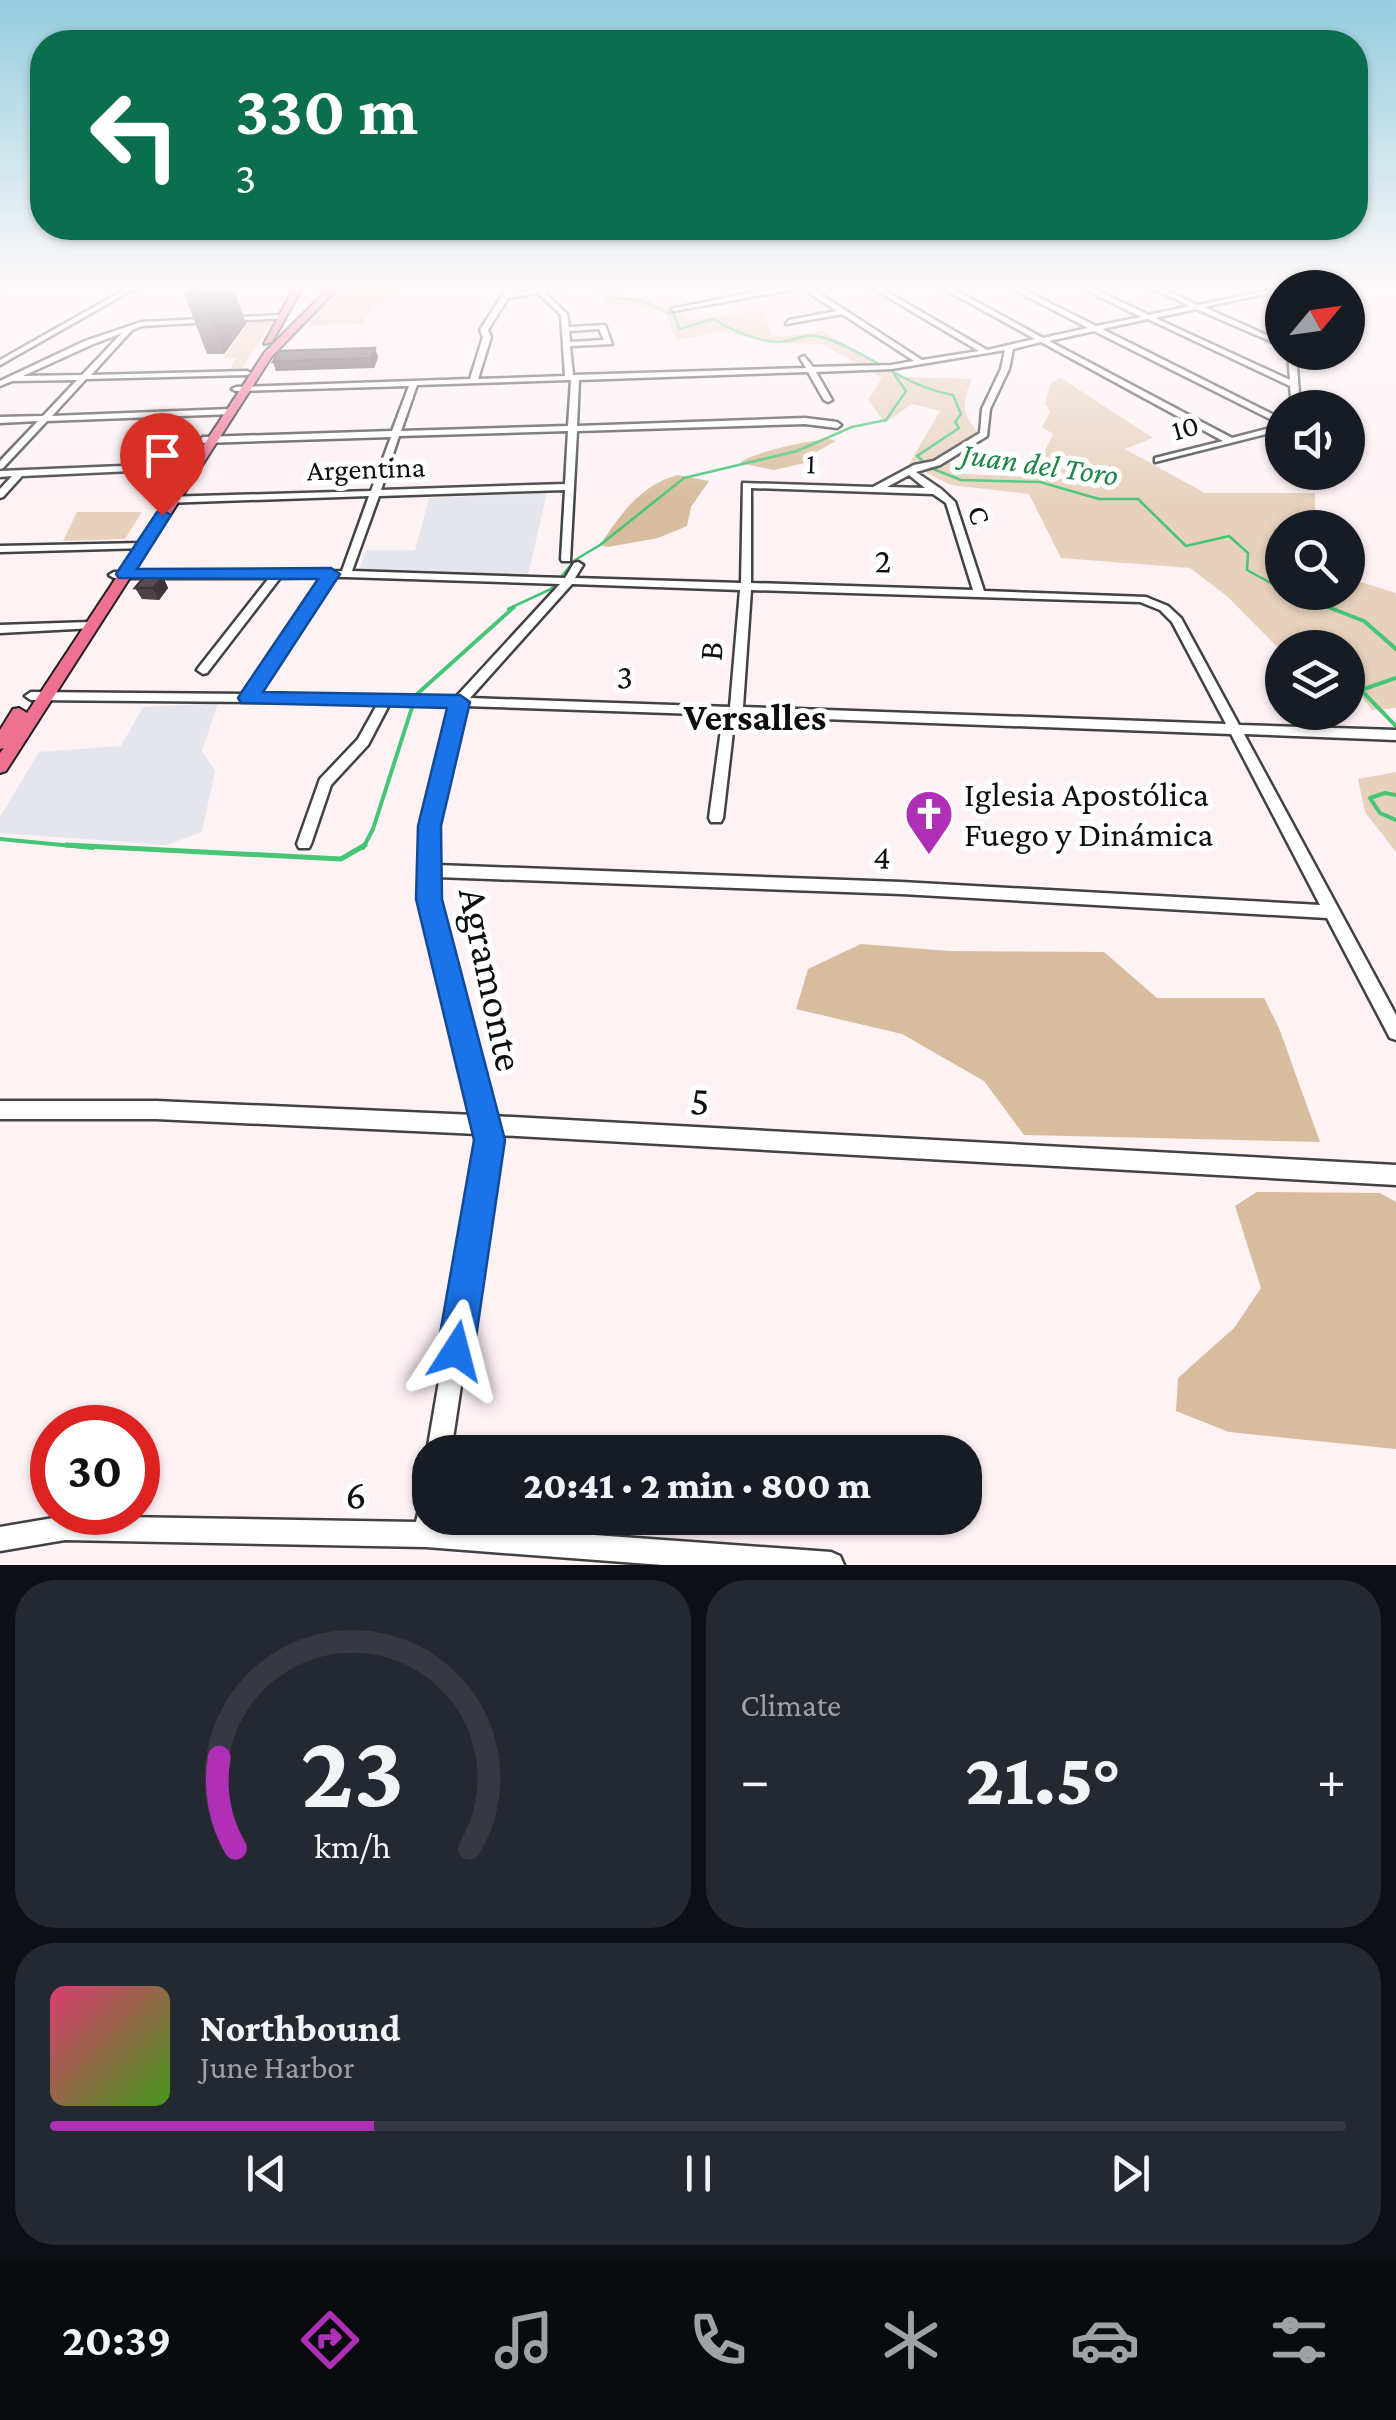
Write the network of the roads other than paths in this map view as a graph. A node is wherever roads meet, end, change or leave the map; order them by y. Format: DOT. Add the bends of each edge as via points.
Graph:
graph roads {
  1 [pos="52,359"];
  2 [pos="102,359"];
  3 [pos="258,359"];
  4 [pos="263,359"];
  5 [pos="480,359"];
  6 [pos="570,359"];
  7 [pos="805,359"];
  8 [pos="916,359"];
  9 [pos="945,359"];
  10 [pos="1006,359"];
  11 [pos="1077,359"];
  12 [pos="1154,359"];
  13 [pos="1239,359"];
  14 [pos="922,363"];
  15 [pos="810,370"];
  16 [pos="1293,370"];
  17 [pos="247,373"];
  18 [pos="83,378"];
  19 [pos="572,378"];
  20 [pos="3,379"];
  21 [pos="473,381"];
  22 [pos="414,383"];
  23 [pos="1293,384"];
  24 [pos="245,389"];
  25 [pos="1294,390"];
  26 [pos="828,400"];
  27 [pos="226,412"];
  28 [pos="1265,416"];
  29 [pos="45,418"];
  30 [pos="0,420"];
  31 [pos="837,425"];
  32 [pos="574,427"];
  33 [pos="1265,430"];
  34 [pos="398,433"];
  35 [pos="208,439"];
  36 [pos="1230,441"];
  37 [pos="1158,460"];
  38 [pos="190,466"];
  39 [pos="0,470"];
  40 [pos="909,471"];
  41 [pos="20,473"];
  42 [pos="746,486"];
  43 [pos="570,487"];
  44 [pos="875,490"];
  45 [pos="938,491"];
  46 [pos="374,493"];
  47 [pos="0,495"];
  48 [pos="168,500"];
  49 [pos="139,546"];
  50 [pos="0,549"];
  51 [pos="278,573"];
  52 [pos="331,574"];
  53 [pos="346,574"];
  54 [pos="120,575"];
  55 [pos="567,582"];
  56 [pos="746,588"];
  57 [pos="978,593"];
  58 [pos="85,626"];
  59 [pos="0,629"];
  60 [pos="203,670"];
  61 [pos="38,696"];
  62 [pos="248,698"];
  63 [pos="386,699"];
  64 [pos="460,702"];
  65 [pos="736,713"];
  66 [pos="1236,728"];
  67 [pos="7,735"];
  68 [pos="1396,735"];
  69 [pos="0,768"];
  70 [pos="716,818"];
  71 [pos="304,844"];
  72 [pos="429,871"];
  73 [pos="1334,912"];
  74 [pos="1396,1032"];
  75 [pos="0,1110"];
  76 [pos="484,1125"];
  77 [pos="1396,1175"];
  78 [pos="442,1435"];
  79 [pos="412,1522"];
  80 [pos="550,1535"];
  81 [pos="0,1539"];
  82 [pos="831,1565"];
  1 -- 20 [label="street"];
  2 -- 18 [label="street"];
  3 -- 17 [label="main road"];
  4 -- 24 [label="main road"];
  5 -- 21 [label="street"];
  6 -- 19 [label="street"];
  7 -- 15 [label="street"];
  8 -- 14 [label="street"];
  9 -- 14 [label="street"];
  10 -- 40 [label="street" via="986,408 984,434"];
  11 -- 36 [label="street"];
  12 -- 28 [label="street"];
  13 -- 23 [label="street"];
  14 -- 15 [label="street"];
  15 -- 19 [label="street"];
  15 -- 26 [label="street"];
  16 -- 23 [label="street"];
  17 -- 18 [label="street"];
  17 -- 24 [label="main road"];
  18 -- 20 [label="street"];
  18 -- 29 [label="street"];
  19 -- 21 [label="street"];
  19 -- 32 [label="street"];
  21 -- 22 [label="street"];
  22 -- 24 [label="street"];
  22 -- 34 [label="street"];
  23 -- 25 [label="street"];
  24 -- 27 [label="main road"];
  27 -- 29 [label="street"];
  27 -- 35 [label="main road"];
  29 -- 30 [label="street"];
  29 -- 39 [label="street"];
  31 -- 32 [label="street"];
  32 -- 34 [label="street"];
  32 -- 43 [label="street"];
  33 -- 36 [label="street, 10"];
  34 -- 35 [label="street"];
  34 -- 46 [label="street"];
  35 -- 38 [label="main road"];
  36 -- 37 [label="street, 10"];
  38 -- 41 [label="street"];
  38 -- 48 [label="main road"];
  39 -- 41 [label="street"];
  40 -- 44 [label="street"];
  40 -- 45 [label="street, C"];
  41 -- 47 [label="street"];
  42 -- 44 [label="street, 1"];
  42 -- 56 [label="street, B"];
  43 -- 46 [label="street, Argentina"];
  43 -- 55 [label="street, Agramonte"];
  44 -- 45 [label="street, 1"];
  45 -- 57 [label="street, C" via="950,502"];
  46 -- 48 [label="street, Argentina"];
  46 -- 53 [label="street"];
  48 -- 49 [label="main road"];
  49 -- 50 [label="street"];
  49 -- 54 [label="main road"];
  51 -- 52 [label="street, 2"];
  51 -- 54 [label="street, 2"];
  51 -- 60 [label="street"];
  52 -- 53 [label="street, 2"];
  52 -- 62 [label="street"];
  53 -- 55 [label="street, 2"];
  54 -- 58 [label="main road"];
  55 -- 56 [label="street, 2"];
  55 -- 64 [label="street, Agramonte"];
  56 -- 57 [label="street, 2"];
  56 -- 65 [label="street, B"];
  57 -- 66 [label="street, 2" via="1142,599 1164,608"];
  58 -- 59 [label="street"];
  58 -- 61 [label="main road"];
  61 -- 62 [label="street, 3"];
  61 -- 67 [label="main road"];
  62 -- 63 [label="street, 3"];
  63 -- 64 [label="street, 3"];
  63 -- 71 [label="street" via="364,742 325,782"];
  64 -- 65 [label="street, 3"];
  64 -- 72 [label="street, Agramonte" via="430,826"];
  65 -- 66 [label="street, 3"];
  65 -- 70 [label="street, B" via="728,722"];
  66 -- 68 [label="street, 3"];
  66 -- 73 [label="street, 2"];
  67 -- 69 [label="main road"];
  72 -- 73 [label="street, 4"];
  72 -- 76 [label="street, Agramonte" via="429,899"];
  73 -- 74 [label="street, 2"];
  75 -- 76 [label="street, 5"];
  76 -- 77 [label="street, 5"];
  76 -- 78 [label="street, Agramonte" via="490,1140"];
  79 -- 81 [label="street, 6" via="65,1528"];
  80 -- 82 [label="street, 6"];
}
